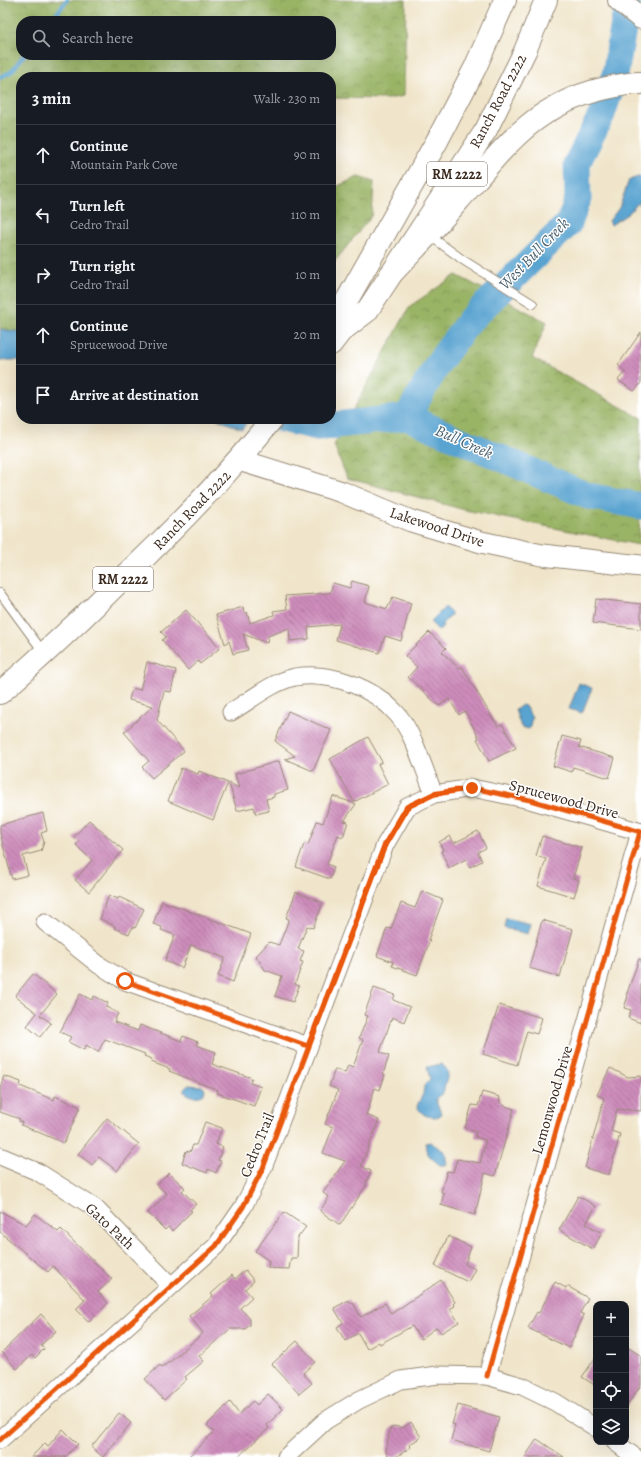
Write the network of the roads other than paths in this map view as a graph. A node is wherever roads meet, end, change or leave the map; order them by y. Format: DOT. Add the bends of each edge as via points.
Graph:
graph roads {
  1 [pos="505,0"];
  2 [pos="546,0"];
  3 [pos="619,0"];
  4 [pos="641,18"];
  5 [pos="641,83"];
  6 [pos="424,233"];
  7 [pos="533,304"];
  8 [pos="336,337"];
  9 [pos="268,424"];
  10 [pos="239,460"];
  11 [pos="641,566"];
  12 [pos="0,593"];
  13 [pos="45,654"];
  14 [pos="0,693"];
  15 [pos="231,712"];
  16 [pos="434,794"];
  17 [pos="640,832"];
  18 [pos="45,922"];
  19 [pos="308,1046"];
  20 [pos="0,1156"];
  21 [pos="170,1285"];
  22 [pos="487,1376"];
  23 [pos="593,1426"];
  24 [pos="0,1440"];
  25 [pos="619,1445"];
  26 [pos="286,1457"];
  27 [pos="635,1457"];
  1 -- 8 [label="main road, RM 2222" via="475,68 448,120 343,306"];
  2 -- 6 [label="main road, Ranch Road 2222 / RM 2222" via="525,51 486,130"];
  3 -- 4 [label="main road"];
  5 -- 6 [label="main road" via="628,83 567,100 536,118 511,139"];
  6 -- 7 [label="lane"];
  6 -- 8 [label="main road, RM 2222" via="391,274 367,311"];
  9 -- 10 [label="main road, Ranch Road 2222 / RM 2222"];
  10 -- 11 [label="street, Lakewood Drive" via="342,492 412,521 481,542 542,555"];
  10 -- 13 [label="main road, Ranch Road 2222 / RM 2222" via="162,541"];
  12 -- 13 [label="lane"];
  13 -- 14 [label="main road, Ranch Road 2222 / RM 2222"];
  15 -- 16 [label="street" via="273,686 295,678 316,676 338,679 373,694 397,714 409,735"];
  16 -- 17 [label="street, Sprucewood Drive" via="472,788 530,800"];
  16 -- 19 [label="street, Cedro Trail" via="407,807 385,844"];
  17 -- 22 [label="street, Lemonwood Drive"];
  18 -- 19 [label="street" via="125,981"];
  19 -- 21 [label="street, Cedro Trail" via="263,1168 243,1207 216,1246"];
  20 -- 21 [label="street, Gato Path" via="38,1172 95,1208"];
  21 -- 24 [label="street, Cedro Trail"];
  22 -- 23 [label="street" via="528,1389 555,1402"];
  22 -- 26 [label="street" via="438,1376 401,1380 359,1400 325,1421"];
  25 -- 27 [label="street"];
}
